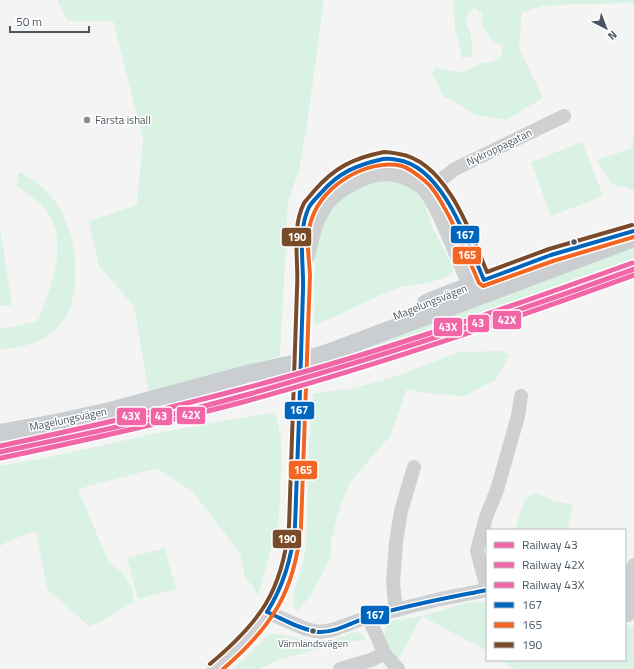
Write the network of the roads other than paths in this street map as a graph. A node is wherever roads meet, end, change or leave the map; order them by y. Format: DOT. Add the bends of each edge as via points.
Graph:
graph roads {
  1 [pos="564,116"];
  2 [pos="431,187"];
  3 [pos="634,231"];
  4 [pos="634,238"];
  5 [pos="479,289"];
  6 [pos="521,396"];
  7 [pos="0,433"];
  8 [pos="414,467"];
  9 [pos="634,565"];
  10 [pos="486,585"];
  11 [pos="486,589"];
  12 [pos="398,610"];
  13 [pos="267,612"];
  14 [pos="629,615"];
  15 [pos="368,618"];
  16 [pos="384,653"];
  17 [pos="214,669"];
  18 [pos="340,669"];
  19 [pos="398,669"];
  1 -- 2 [label="street, Nykroppagatan" via="455,169"];
  2 -- 5 [label="street" via="444,194 466,237"];
  2 -- 13 [label="street" via="421,187 399,176 386,173 369,176 338,193 328,203 317,222 304,275 293,550 282,587"];
  3 -- 5 [label="main road, Magelungsvägen" via="551,254"];
  4 -- 5 [label="main road, Magelungsvägen"];
  5 -- 7 [label="main road, Magelungsvägen" via="333,351 292,364 110,411"];
  6 -- 10 [label="street" via="518,416 497,490 486,517 477,551"];
  8 -- 12 [label="street" via="401,511 396,542 393,583"];
  9 -- 14 [label="street" via="630,580"];
  11 -- 12 [label="street"];
  12 -- 15 [label="street"];
  13 -- 15 [label="street" via="319,632"];
  13 -- 17 [label="street" via="234,651"];
  15 -- 16 [label="street"];
  16 -- 18 [label="street" via="372,660"];
  16 -- 19 [label="street"];
}
